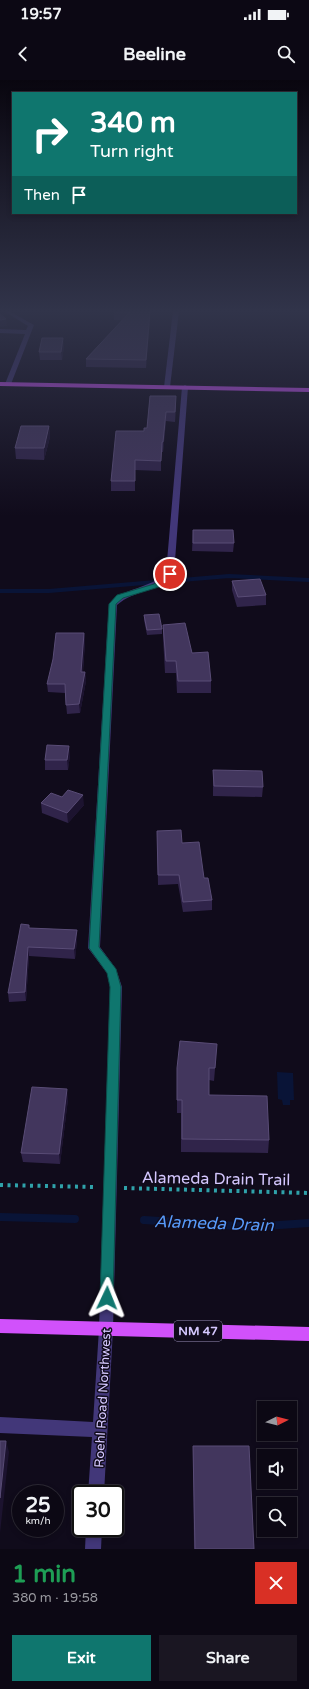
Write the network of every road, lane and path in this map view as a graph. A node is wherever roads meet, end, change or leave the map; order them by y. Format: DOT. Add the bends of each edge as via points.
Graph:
graph roads {
  1 [pos="10,380"];
  2 [pos="168,380"];
  3 [pos="0,384"];
  4 [pos="8,384"];
  5 [pos="167,387"];
  6 [pos="185,387"];
  7 [pos="309,390"];
  8 [pos="0,1185"];
  9 [pos="97,1187"];
  10 [pos="123,1188"];
  11 [pos="309,1193"];
  12 [pos="0,1326"];
  13 [pos="106,1329"];
  14 [pos="309,1334"];
  15 [pos="0,1425"];
  16 [pos="100,1430"];
  17 [pos="97,1485"];
  18 [pos="94,1537"];
  19 [pos="93,1549"];
  1 -- 4 [label="street"];
  2 -- 5 [label="street"];
  3 -- 4 [label="main road"];
  4 -- 5 [label="main road"];
  5 -- 6 [label="main road"];
  6 -- 7 [label="main road"];
  6 -- 13 [label="street, Roehl Road Northwest" via="170,574 157,586 120,596 113,604 94,948 112,972 116,987"];
  8 -- 9 [label="path"];
  10 -- 11 [label="path, Alameda Drain Trail"];
  12 -- 13 [label="main road, NM 47"];
  13 -- 14 [label="main road, NM 47"];
  13 -- 16 [label="street, Roehl Road Northwest"];
  15 -- 16 [label="street"];
  16 -- 17 [label="street, Roehl Road Northwest"];
  18 -- 19 [label="street"];
}
